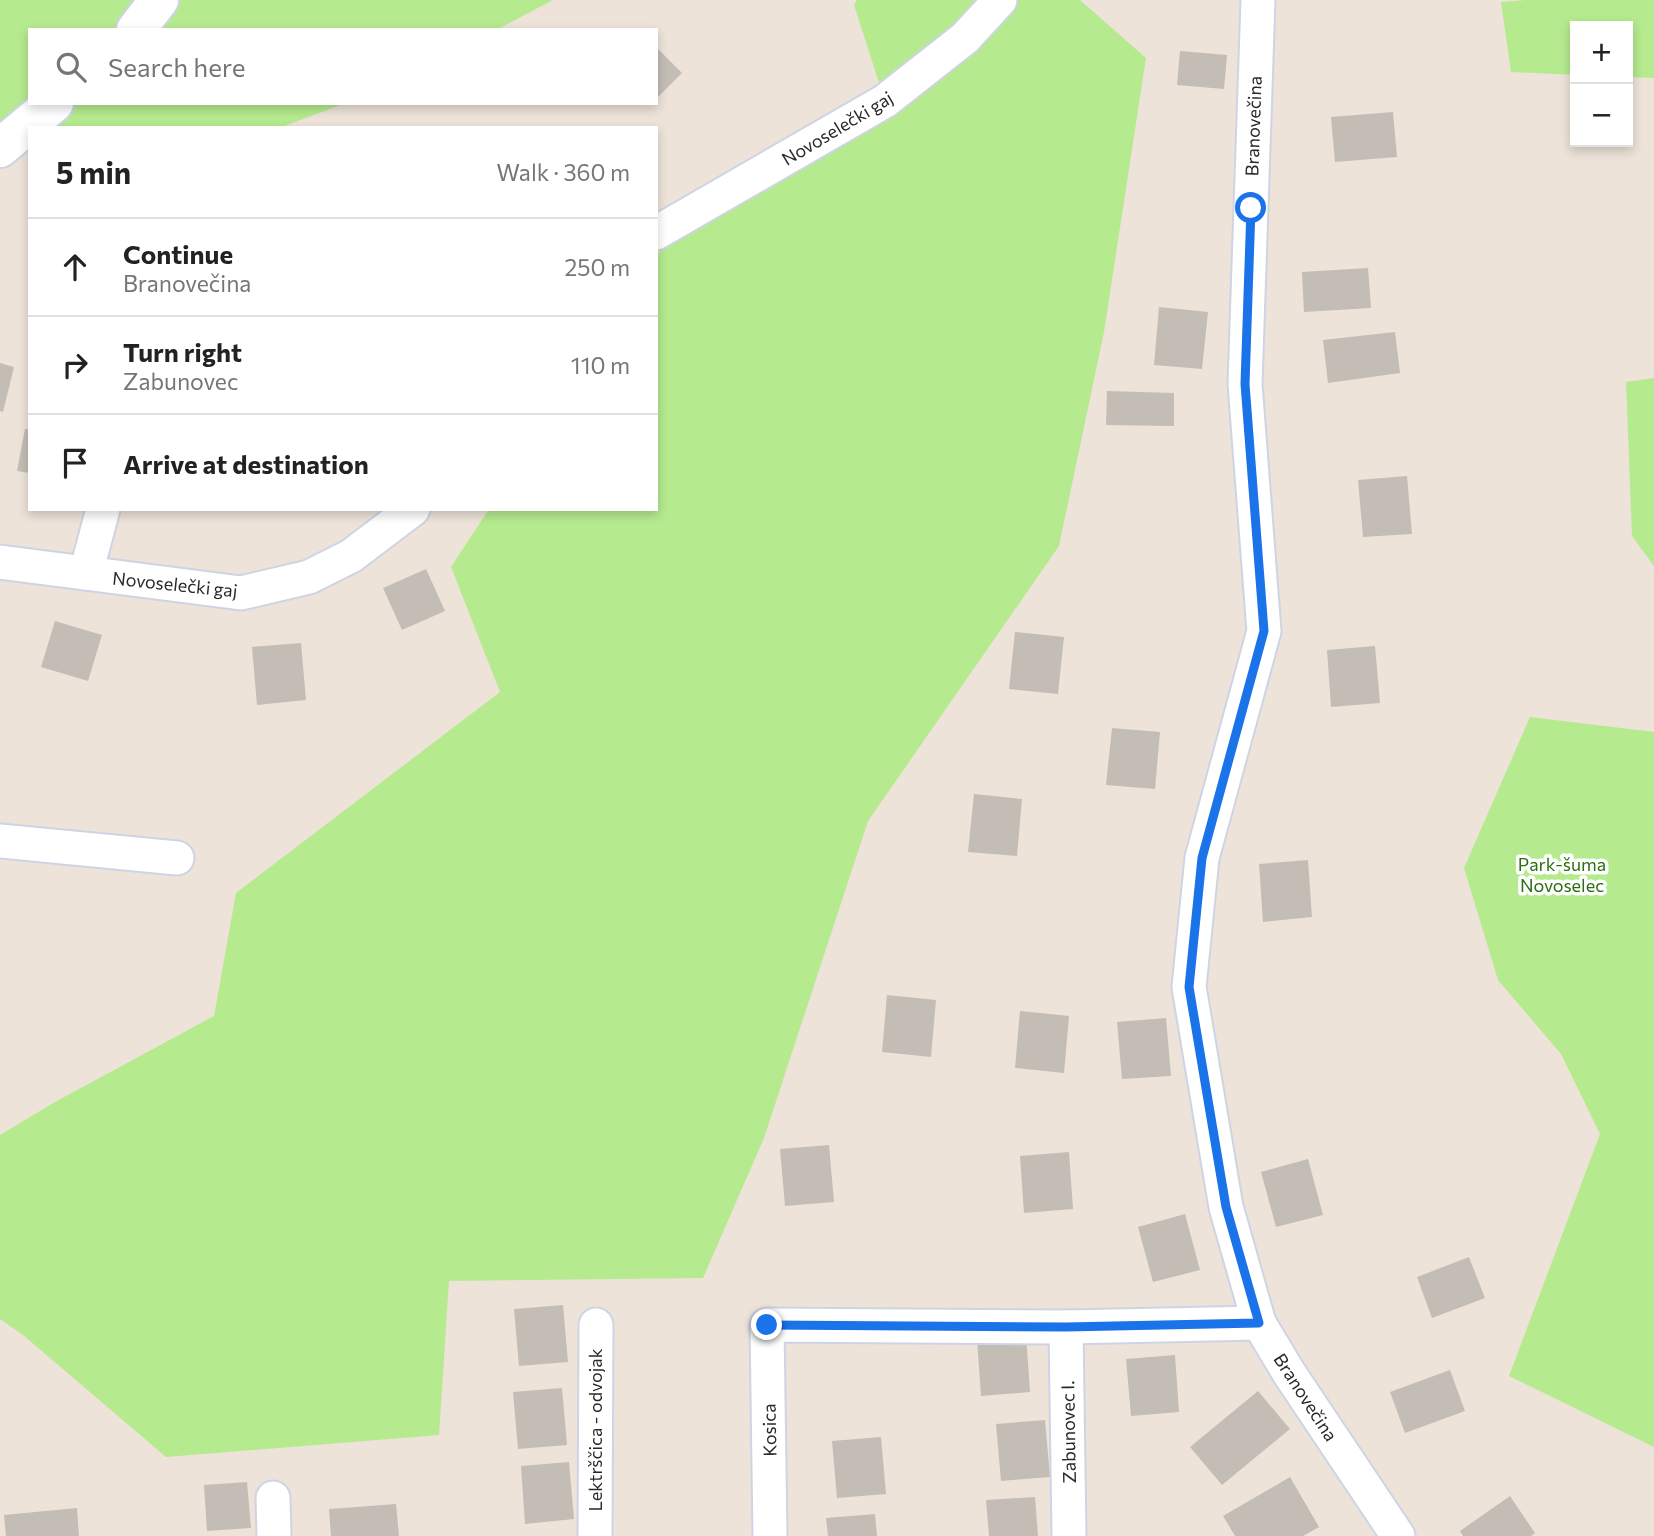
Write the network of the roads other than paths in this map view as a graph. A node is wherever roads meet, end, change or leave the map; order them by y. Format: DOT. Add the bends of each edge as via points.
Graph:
graph roads {
  1 [pos="159,0"];
  2 [pos="1000,0"];
  3 [pos="1258,0"];
  4 [pos="138,28"];
  5 [pos="52,105"];
  6 [pos="0,148"];
  7 [pos="658,232"];
  8 [pos="102,511"];
  9 [pos="410,511"];
  10 [pos="0,562"];
  11 [pos="86,573"];
  12 [pos="0,841"];
  13 [pos="177,858"];
  14 [pos="1259,1323"];
  15 [pos="596,1325"];
  16 [pos="1066,1327"];
  17 [pos="273,1498"];
  18 [pos="274,1536"];
  19 [pos="595,1536"];
  20 [pos="770,1536"];
  21 [pos="1069,1536"];
  22 [pos="1398,1536"];
  1 -- 4 [label="street"];
  2 -- 7 [label="street, Novoselečki gaj" via="965,38 885,102"];
  3 -- 14 [label="street, Branovečina" via="1245,384 1264,631 1202,858 1189,987 1226,1207"];
  5 -- 6 [label="street"];
  8 -- 11 [label="street"];
  9 -- 11 [label="street, Novoselečki gaj" via="351,556 309,577 241,593"];
  10 -- 11 [label="street, Novoselečki gaj"];
  12 -- 13 [label="street"];
  14 -- 16 [label="street"];
  14 -- 22 [label="street, Branovečina"];
  15 -- 19 [label="street, Lektrščica - odvojak"];
  16 -- 20 [label="street, Kosica" via="767,1325"];
  16 -- 21 [label="street, Zabunovec I."];
  17 -- 18 [label="street"];
}
